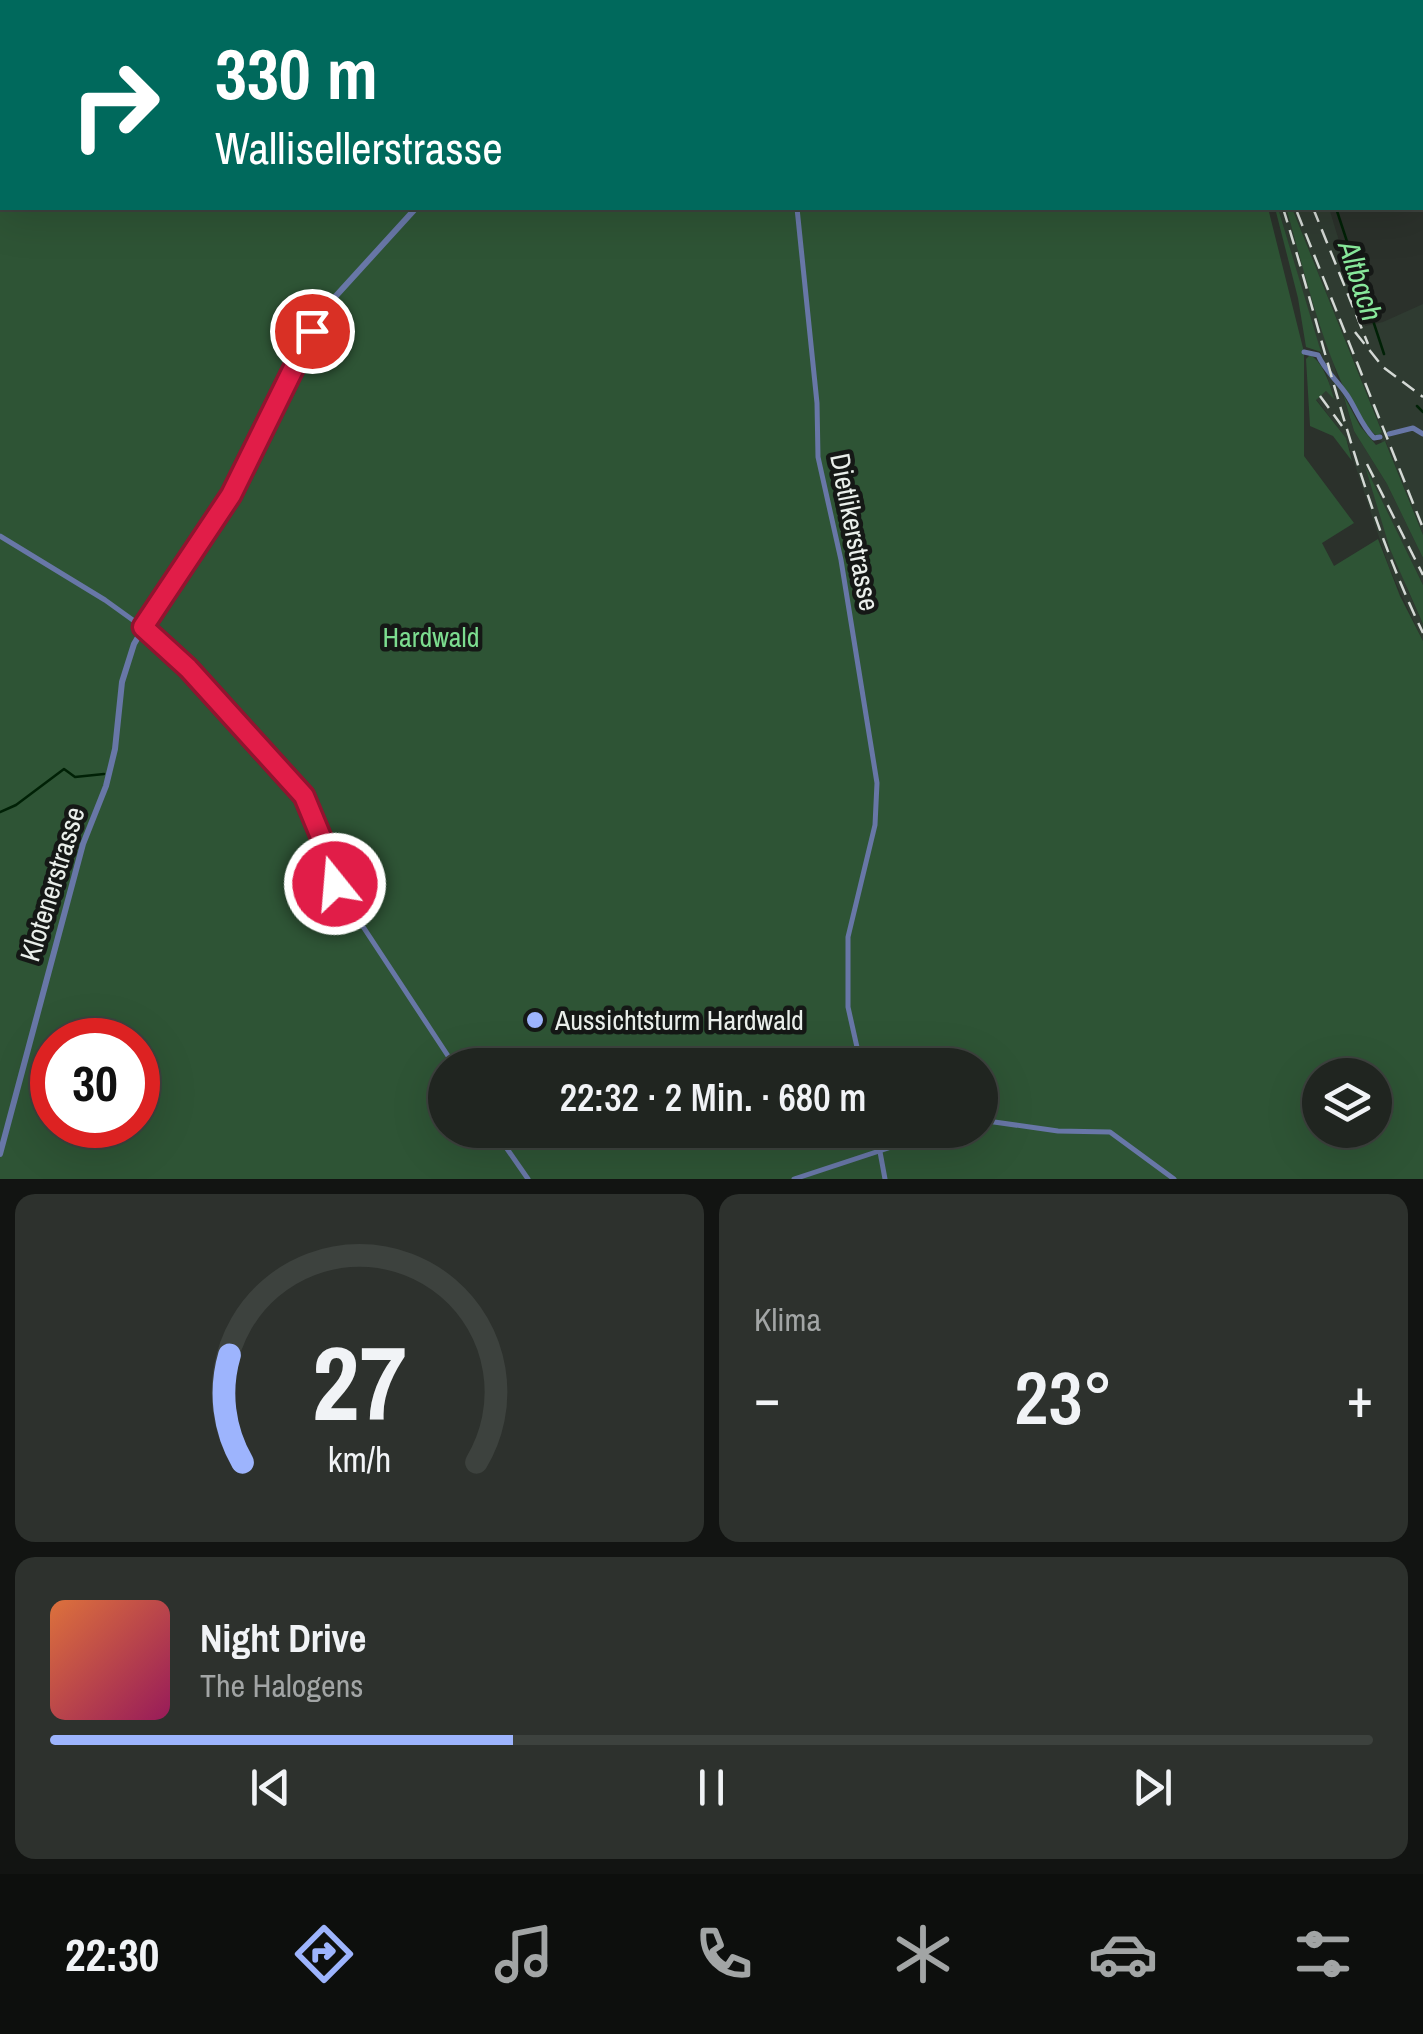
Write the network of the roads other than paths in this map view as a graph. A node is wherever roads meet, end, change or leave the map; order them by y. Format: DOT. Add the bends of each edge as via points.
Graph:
graph roads {
  1 [pos="414,210"];
  2 [pos="797,210"];
  3 [pos="1304,352"];
  4 [pos="1389,434"];
  5 [pos="1423,434"];
  6 [pos="1380,438"];
  7 [pos="0,536"];
  8 [pos="143,627"];
  9 [pos="443,1048"];
  10 [pos="858,1048"];
  11 [pos="998,1123"];
  12 [pos="506,1148"];
  13 [pos="887,1148"];
  14 [pos="881,1150"];
  15 [pos="0,1154"];
  16 [pos="528,1179"];
  17 [pos="794,1179"];
  18 [pos="885,1179"];
  19 [pos="1174,1179"];
  1 -- 8 [label="street, Klotenerstrasse" via="324,310 231,495"];
  2 -- 10 [label="street, Dietlikerstrasse" via="818,457 878,783 875,825 848,937 848,1007"];
  3 -- 6 [label="street" via="1318,354 1362,424"];
  4 -- 5 [label="street" via="1413,428"];
  7 -- 8 [label="street"];
  8 -- 9 [label="street" via="304,796 335,884"];
  8 -- 15 [label="street, Klotenerstrasse" via="127,660 106,786 83,844"];
  11 -- 19 [label="street" via="1110,1132"];
  12 -- 16 [label="street"];
  13 -- 14 [label="street"];
  14 -- 17 [label="street"];
  14 -- 18 [label="street"];
}
